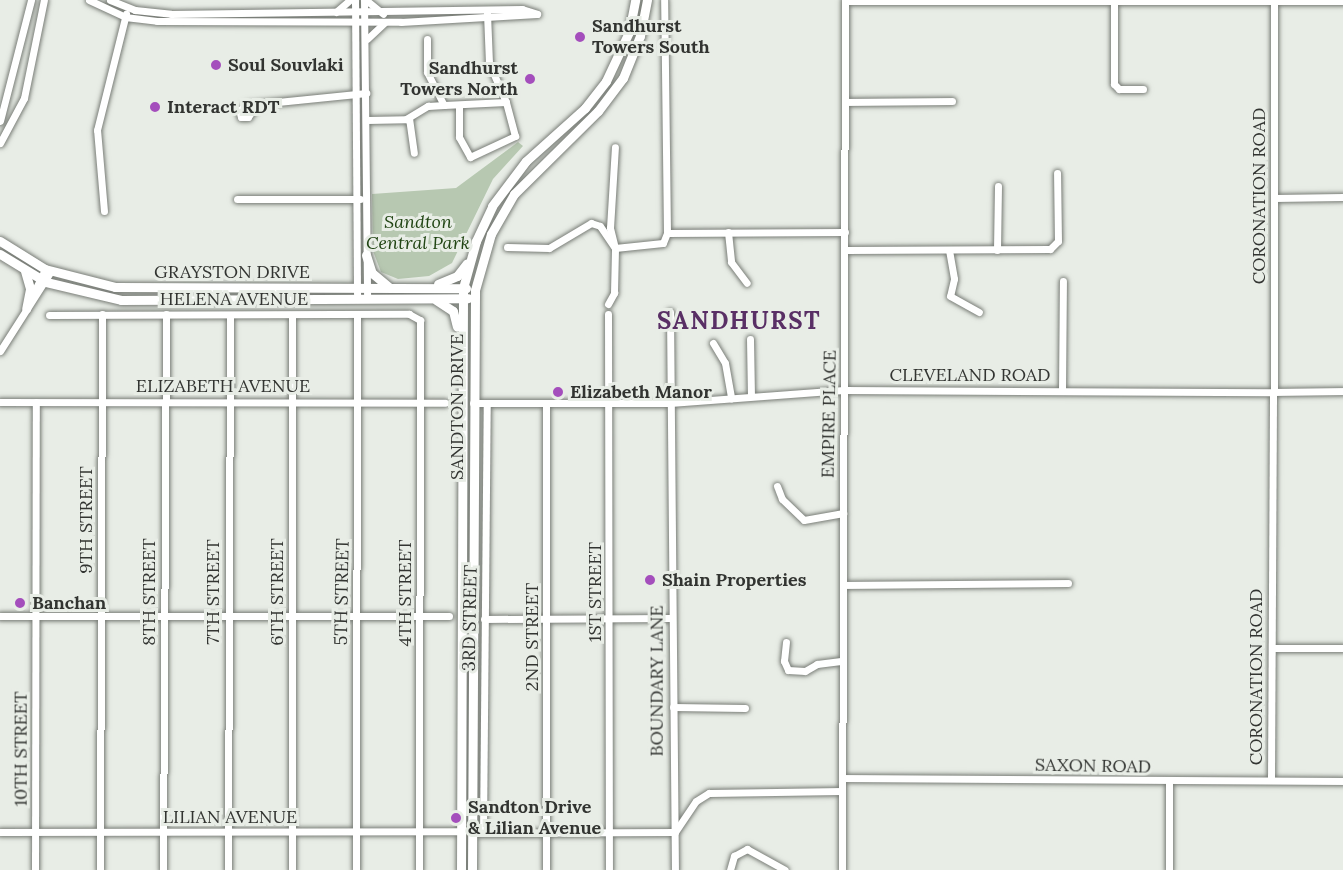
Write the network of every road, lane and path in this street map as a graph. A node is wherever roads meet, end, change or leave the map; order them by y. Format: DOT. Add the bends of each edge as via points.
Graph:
graph roads {
  1 [pos="30,0"];
  2 [pos="88,0"];
  3 [pos="110,0"];
  4 [pos="350,0"];
  5 [pos="355,0"];
  6 [pos="365,0"];
  7 [pos="635,0"];
  8 [pos="647,0"];
  9 [pos="664,0"];
  10 [pos="845,0"];
  11 [pos="45,1"];
  12 [pos="1150,1"];
  13 [pos="1341,1"];
  14 [pos="1114,2"];
  15 [pos="1274,3"];
  16 [pos="128,8"];
  17 [pos="328,13"];
  18 [pos="365,13"];
  19 [pos="384,14"];
  20 [pos="487,14"];
  21 [pos="503,14"];
  22 [pos="125,17"];
  23 [pos="356,17"];
  24 [pos="472,19"];
  25 [pos="365,22"];
  26 [pos="384,23"];
  27 [pos="488,30"];
  28 [pos="427,39"];
  29 [pos="366,41"];
  30 [pos="1143,89"];
  31 [pos="356,93"];
  32 [pos="366,93"];
  33 [pos="952,101"];
  34 [pos="506,102"];
  35 [pos="845,102"];
  36 [pos="444,105"];
  37 [pos="459,105"];
  38 [pos="255,107"];
  39 [pos="409,118"];
  40 [pos="367,120"];
  41 [pos="0,122"];
  42 [pos="0,143"];
  43 [pos="615,147"];
  44 [pos="414,153"];
  45 [pos="1057,173"];
  46 [pos="998,186"];
  47 [pos="1343,197"];
  48 [pos="1274,198"];
  49 [pos="237,199"];
  50 [pos="357,199"];
  51 [pos="367,199"];
  52 [pos="104,211"];
  53 [pos="845,231"];
  54 [pos="667,232"];
  55 [pos="728,232"];
  56 [pos="0,241"];
  57 [pos="507,248"];
  58 [pos="615,248"];
  59 [pos="846,250"];
  60 [pos="950,250"];
  61 [pos="997,250"];
  62 [pos="0,255"];
  63 [pos="366,255"];
  64 [pos="470,258"];
  65 [pos="48,270"];
  66 [pos="25,271"];
  67 [pos="43,280"];
  68 [pos="1063,281"];
  69 [pos="747,283"];
  70 [pos="415,288"];
  71 [pos="362,289"];
  72 [pos="393,289"];
  73 [pos="463,293"];
  74 [pos="474,294"];
  75 [pos="357,299"];
  76 [pos="367,299"];
  77 [pos="432,299"];
  78 [pos="608,304"];
  79 [pos="25,311"];
  80 [pos="670,312"];
  81 [pos="979,312"];
  82 [pos="102,314"];
  83 [pos="165,314"];
  84 [pos="357,314"];
  85 [pos="609,314"];
  86 [pos="49,315"];
  87 [pos="230,315"];
  88 [pos="292,315"];
  89 [pos="418,317"];
  90 [pos="750,339"];
  91 [pos="713,343"];
  92 [pos="0,351"];
  93 [pos="460,362"];
  94 [pos="844,390"];
  95 [pos="1062,390"];
  96 [pos="1343,391"];
  97 [pos="1273,392"];
  98 [pos="751,396"];
  99 [pos="731,398"];
  100 [pos="102,400"];
  101 [pos="164,401"];
  102 [pos="293,401"];
  103 [pos="357,401"];
  104 [pos="0,402"];
  105 [pos="36,402"];
  106 [pos="229,402"];
  107 [pos="421,403"];
  108 [pos="445,403"];
  109 [pos="473,403"];
  110 [pos="487,403"];
  111 [pos="546,403"];
  112 [pos="670,403"];
  113 [pos="610,404"];
  114 [pos="777,486"];
  115 [pos="843,513"];
  116 [pos="1068,583"];
  117 [pos="843,585"];
  118 [pos="0,616"];
  119 [pos="101,616"];
  120 [pos="228,616"];
  121 [pos="292,616"];
  122 [pos="357,616"];
  123 [pos="449,616"];
  124 [pos="164,617"];
  125 [pos="420,617"];
  126 [pos="37,618"];
  127 [pos="547,618"];
  128 [pos="610,618"];
  129 [pos="671,618"];
  130 [pos="484,619"];
  131 [pos="786,642"];
  132 [pos="1272,648"];
  133 [pos="1343,648"];
  134 [pos="843,661"];
  135 [pos="673,707"];
  136 [pos="745,708"];
  137 [pos="842,778"];
  138 [pos="1271,780"];
  139 [pos="1343,781"];
  140 [pos="1169,782"];
  141 [pos="842,791"];
  142 [pos="671,805"];
  143 [pos="690,810"];
  144 [pos="100,831"];
  145 [pos="228,831"];
  146 [pos="460,831"];
  147 [pos="0,832"];
  148 [pos="36,832"];
  149 [pos="164,832"];
  150 [pos="292,832"];
  151 [pos="355,832"];
  152 [pos="420,832"];
  153 [pos="609,832"];
  154 [pos="675,832"];
  155 [pos="472,833"];
  156 [pos="483,833"];
  157 [pos="546,833"];
  158 [pos="35,870"];
  159 [pos="100,870"];
  160 [pos="163,870"];
  161 [pos="228,870"];
  162 [pos="292,870"];
  163 [pos="356,870"];
  164 [pos="419,870"];
  165 [pos="461,870"];
  166 [pos="472,870"];
  167 [pos="546,870"];
  168 [pos="609,870"];
  169 [pos="675,870"];
  170 [pos="730,870"];
  171 [pos="785,870"];
  172 [pos="841,870"];
  173 [pos="1169,870"];
  1 -- 41 [label="street"];
  2 -- 22 [label="street"];
  3 -- 16 [label="street"];
  4 -- 17 [label="street"];
  5 -- 23 [label="street"];
  6 -- 18 [label="street"];
  6 -- 19 [label="street"];
  7 -- 64 [label="main road, SANDTON DRIVE" via="629,32 606,81 585,108 508,183 485,217"];
  8 -- 74 [label="main road, SANDTON DRIVE" via="640,36 622,78 598,111 548,156 514,194 491,234"];
  9 -- 54 [label="street"];
  10 -- 14 [label="street"];
  10 -- 35 [label="street, EMPIRE PLACE"];
  11 -- 42 [label="street" via="24,98"];
  12 -- 14 [label="street"];
  12 -- 15 [label="street"];
  13 -- 15 [label="street"];
  14 -- 30 [label="street" via="1114,84 1119,89"];
  15 -- 48 [label="street, CORONATION ROAD"];
  16 -- 17 [label="street" via="171,14"];
  16 -- 22 [label="street"];
  17 -- 23 [label="street"];
  18 -- 19 [label="street"];
  18 -- 23 [label="street"];
  18 -- 25 [label="street"];
  19 -- 20 [label="street"];
  20 -- 21 [label="street"];
  20 -- 24 [label="street"];
  20 -- 27 [label="street"];
  22 -- 23 [label="street" via="176,22"];
  22 -- 52 [label="street" via="97,130"];
  23 -- 25 [label="street"];
  23 -- 31 [label="street"];
  24 -- 26 [label="street"];
  24 -- 27 [label="street"];
  25 -- 26 [label="street"];
  25 -- 29 [label="street"];
  26 -- 29 [label="street"];
  27 -- 34 [label="street" via="489,63"];
  28 -- 36 [label="street" via="427,72"];
  29 -- 32 [label="street"];
  31 -- 32 [label="street"];
  31 -- 38 [label="street"];
  31 -- 50 [label="street"];
  32 -- 40 [label="street"];
  33 -- 35 [label="street"];
  34 -- 37 [label="street"];
  34 -- 37 [label="street" via="515,136 470,157 459,137"];
  35 -- 53 [label="street, EMPIRE PLACE"];
  36 -- 37 [label="street"];
  36 -- 39 [label="street" via="428,106"];
  39 -- 40 [label="street"];
  39 -- 44 [label="street"];
  40 -- 51 [label="street"];
  43 -- 58 [label="street" via="610,228"];
  45 -- 61 [label="street" via="1058,241 1050,249"];
  46 -- 61 [label="street"];
  47 -- 48 [label="street"];
  48 -- 97 [label="street, CORONATION ROAD"];
  49 -- 50 [label="street"];
  50 -- 51 [label="street"];
  50 -- 71 [label="street"];
  51 -- 63 [label="street"];
  53 -- 55 [label="street"];
  53 -- 59 [label="street, EMPIRE PLACE"];
  54 -- 55 [label="street"];
  54 -- 58 [label="street" via="657,247"];
  55 -- 69 [label="street" via="731,262"];
  56 -- 65 [label="main road, GRAYSTON DRIVE"];
  57 -- 58 [label="street" via="549,248 591,223 600,226"];
  58 -- 78 [label="street" via="614,293"];
  59 -- 60 [label="street"];
  59 -- 94 [label="street, EMPIRE PLACE"];
  60 -- 61 [label="street"];
  60 -- 81 [label="street" via="954,279 950,296"];
  62 -- 66 [label="main road, GRAYSTON DRIVE"];
  63 -- 71 [label="street"];
  63 -- 72 [label="main road" via="375,276"];
  64 -- 70 [label="main road" via="457,276"];
  64 -- 73 [label="main road, SANDTON DRIVE"];
  65 -- 67 [label="street"];
  65 -- 71 [label="main road, GRAYSTON DRIVE" via="97,284 137,288"];
  66 -- 67 [label="main road, GRAYSTON DRIVE"];
  66 -- 79 [label="main road" via="30,289"];
  67 -- 75 [label="main road, GRAYSTON DRIVE" via="127,301"];
  67 -- 79 [label="street"];
  68 -- 95 [label="street"];
  70 -- 72 [label="main road, GRAYSTON DRIVE"];
  70 -- 73 [label="main road, GRAYSTON DRIVE"];
  71 -- 72 [label="main road, GRAYSTON DRIVE"];
  71 -- 75 [label="street"];
  71 -- 76 [label="street"];
  73 -- 74 [label="main road, GRAYSTON DRIVE"];
  73 -- 77 [label="main road, GRAYSTON DRIVE"];
  73 -- 93 [label="main road, SANDTON DRIVE"];
  74 -- 109 [label="main road, SANDTON DRIVE"];
  75 -- 76 [label="main road, GRAYSTON DRIVE"];
  76 -- 77 [label="main road, GRAYSTON DRIVE"];
  77 -- 93 [label="main road" via="447,305 456,317"];
  79 -- 92 [label="street"];
  80 -- 112 [label="street, BOUNDARY LANE"];
  82 -- 83 [label="street, HELENA AVENUE"];
  82 -- 86 [label="street, HELENA AVENUE"];
  82 -- 100 [label="street, 9TH STREET"];
  83 -- 87 [label="street, HELENA AVENUE"];
  83 -- 101 [label="street, 8TH STREET"];
  84 -- 88 [label="street, HELENA AVENUE"];
  84 -- 89 [label="street, HELENA AVENUE"];
  84 -- 103 [label="street, 5TH STREET"];
  85 -- 113 [label="street, 1ST STREET"];
  87 -- 88 [label="street, HELENA AVENUE"];
  87 -- 106 [label="street, 7TH STREET"];
  88 -- 102 [label="street, 6TH STREET"];
  89 -- 107 [label="street, 4TH STREET"];
  90 -- 98 [label="street"];
  91 -- 99 [label="street" via="725,363"];
  93 -- 146 [label="main road, SANDTON DRIVE"];
  94 -- 95 [label="street, CLEVELAND ROAD"];
  94 -- 98 [label="street, CLEVELAND ROAD"];
  94 -- 115 [label="street, EMPIRE PLACE"];
  95 -- 97 [label="street, CLEVELAND ROAD"];
  96 -- 97 [label="street, CLEVELAND ROAD"];
  97 -- 132 [label="street, CORONATION ROAD"];
  98 -- 99 [label="street, CLEVELAND ROAD"];
  99 -- 112 [label="street, CLEVELAND ROAD"];
  100 -- 101 [label="street, ELIZABETH AVENUE"];
  100 -- 105 [label="street, ELIZABETH AVENUE"];
  100 -- 119 [label="street, 9TH STREET"];
  101 -- 106 [label="street, ELIZABETH AVENUE"];
  101 -- 124 [label="street, 8TH STREET"];
  102 -- 103 [label="street, ELIZABETH AVENUE"];
  102 -- 106 [label="street, ELIZABETH AVENUE"];
  102 -- 121 [label="street, 6TH STREET"];
  103 -- 107 [label="street, ELIZABETH AVENUE"];
  103 -- 122 [label="street, 5TH STREET"];
  104 -- 105 [label="street, ELIZABETH AVENUE"];
  105 -- 126 [label="street"];
  106 -- 120 [label="street, 7TH STREET"];
  107 -- 108 [label="street, ELIZABETH AVENUE"];
  107 -- 125 [label="street, 4TH STREET"];
  109 -- 110 [label="street"];
  109 -- 155 [label="main road, SANDTON DRIVE"];
  110 -- 111 [label="street"];
  110 -- 130 [label="street, 3RD STREET"];
  111 -- 113 [label="street"];
  111 -- 127 [label="street, 2ND STREET"];
  112 -- 113 [label="street"];
  112 -- 129 [label="street, BOUNDARY LANE"];
  113 -- 128 [label="street, 1ST STREET"];
  114 -- 115 [label="street" via="782,499 804,520"];
  115 -- 117 [label="street, EMPIRE PLACE"];
  116 -- 117 [label="street"];
  117 -- 134 [label="street, EMPIRE PLACE"];
  118 -- 126 [label="street"];
  119 -- 124 [label="street"];
  119 -- 126 [label="street"];
  119 -- 144 [label="street, 9TH STREET"];
  120 -- 121 [label="street"];
  120 -- 124 [label="street"];
  120 -- 145 [label="street, 7TH STREET"];
  121 -- 122 [label="street"];
  121 -- 150 [label="street, 6TH STREET"];
  122 -- 125 [label="street"];
  122 -- 151 [label="street, 5TH STREET"];
  123 -- 125 [label="street"];
  124 -- 149 [label="street, 8TH STREET"];
  125 -- 152 [label="street, 4TH STREET"];
  126 -- 148 [label="street, 10TH STREET"];
  127 -- 128 [label="street"];
  127 -- 130 [label="street"];
  127 -- 157 [label="street, 2ND STREET"];
  128 -- 129 [label="street"];
  128 -- 153 [label="street, 1ST STREET"];
  129 -- 135 [label="street, BOUNDARY LANE"];
  130 -- 156 [label="street, 3RD STREET"];
  131 -- 134 [label="street" via="784,660 788,670 805,671 817,664"];
  132 -- 133 [label="street"];
  132 -- 138 [label="street, CORONATION ROAD"];
  134 -- 137 [label="street, EMPIRE PLACE"];
  135 -- 136 [label="street"];
  135 -- 142 [label="street, BOUNDARY LANE"];
  137 -- 140 [label="street, SAXON ROAD"];
  137 -- 141 [label="street, EMPIRE PLACE"];
  138 -- 139 [label="street, SAXON ROAD"];
  138 -- 140 [label="street, SAXON ROAD"];
  140 -- 173 [label="street"];
  141 -- 143 [label="street" via="713,792"];
  141 -- 172 [label="street, EMPIRE PLACE"];
  142 -- 143 [label="street"];
  142 -- 154 [label="street, BOUNDARY LANE"];
  143 -- 154 [label="street"];
  144 -- 148 [label="street, LILIAN AVENUE"];
  144 -- 149 [label="street, LILIAN AVENUE"];
  144 -- 159 [label="street, 9TH STREET"];
  145 -- 149 [label="street, LILIAN AVENUE"];
  145 -- 150 [label="street, LILIAN AVENUE"];
  145 -- 161 [label="street, 7TH STREET"];
  146 -- 152 [label="street, LILIAN AVENUE"];
  146 -- 165 [label="main road, SANDTON DRIVE"];
  147 -- 148 [label="street, LILIAN AVENUE"];
  148 -- 158 [label="street, 10TH STREET"];
  149 -- 160 [label="street, 8TH STREET"];
  150 -- 151 [label="street, LILIAN AVENUE"];
  150 -- 162 [label="street, 6TH STREET"];
  151 -- 152 [label="street, LILIAN AVENUE"];
  151 -- 163 [label="street, 5TH STREET"];
  152 -- 164 [label="street, 4TH STREET"];
  153 -- 154 [label="street"];
  153 -- 157 [label="street"];
  153 -- 168 [label="street, 1ST STREET"];
  154 -- 169 [label="street, BOUNDARY LANE"];
  155 -- 156 [label="street"];
  155 -- 166 [label="main road, SANDTON DRIVE"];
  156 -- 157 [label="street"];
  157 -- 167 [label="street, 2ND STREET"];
  170 -- 171 [label="street" via="734,856 747,849"];
}
